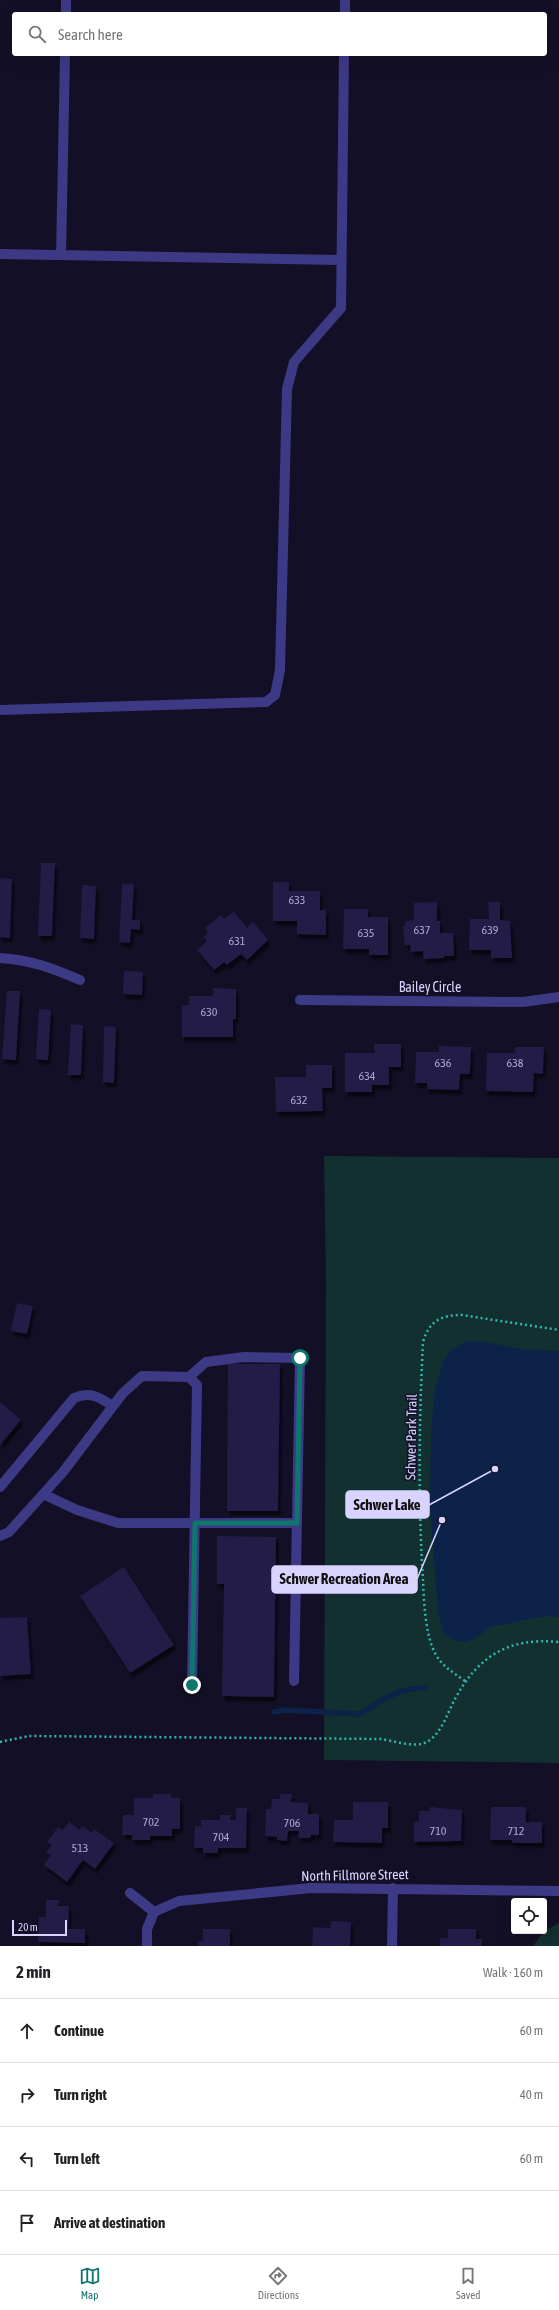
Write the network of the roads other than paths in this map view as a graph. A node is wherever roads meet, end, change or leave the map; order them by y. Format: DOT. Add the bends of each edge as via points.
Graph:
graph roads {
  1 [pos="66,0"];
  2 [pos="345,0"];
  3 [pos="66,12"];
  4 [pos="345,12"];
  5 [pos="65,56"];
  6 [pos="344,56"];
  7 [pos="0,254"];
  8 [pos="61,255"];
  9 [pos="341,260"];
  10 [pos="0,710"];
  11 [pos="0,958"];
  12 [pos="80,980"];
  13 [pos="559,996"];
  14 [pos="300,1000"];
  15 [pos="189,1377"];
  16 [pos="113,1406"];
  17 [pos="0,1487"];
  18 [pos="43,1494"];
  19 [pos="195,1523"];
  20 [pos="297,1523"];
  21 [pos="0,1536"];
  22 [pos="294,1681"];
  23 [pos="192,1685"];
  24 [pos="393,1888"];
  25 [pos="559,1891"];
  26 [pos="130,1893"];
  27 [pos="154,1912"];
  28 [pos="147,1946"];
  29 [pos="392,1946"];
  1 -- 3 [label="street"];
  2 -- 4 [label="street"];
  5 -- 8 [label="street"];
  6 -- 9 [label="street"];
  7 -- 8 [label="street"];
  8 -- 9 [label="street"];
  9 -- 10 [label="street" via="341,308 294,362 287,389 280,670 275,695 266,702"];
  11 -- 12 [label="street" via="40,964"];
  13 -- 14 [label="street, Bailey Circle" via="524,1002"];
  15 -- 16 [label="street" via="142,1376"];
  15 -- 19 [label="street" via="197,1385"];
  15 -- 20 [label="street" via="206,1362 244,1357 300,1358"];
  16 -- 17 [label="street" via="95,1394 83,1394 74,1398"];
  16 -- 18 [label="street"];
  18 -- 19 [label="street" via="77,1510 118,1523"];
  18 -- 21 [label="street" via="9,1532"];
  19 -- 20 [label="street"];
  19 -- 23 [label="street"];
  20 -- 22 [label="street"];
  24 -- 25 [label="street, North Fillmore Street"];
  24 -- 27 [label="street, North Fillmore Street" via="310,1888 233,1895 179,1901"];
  24 -- 29 [label="street"];
  26 -- 27 [label="street"];
  27 -- 28 [label="street" via="147,1929"];
}
